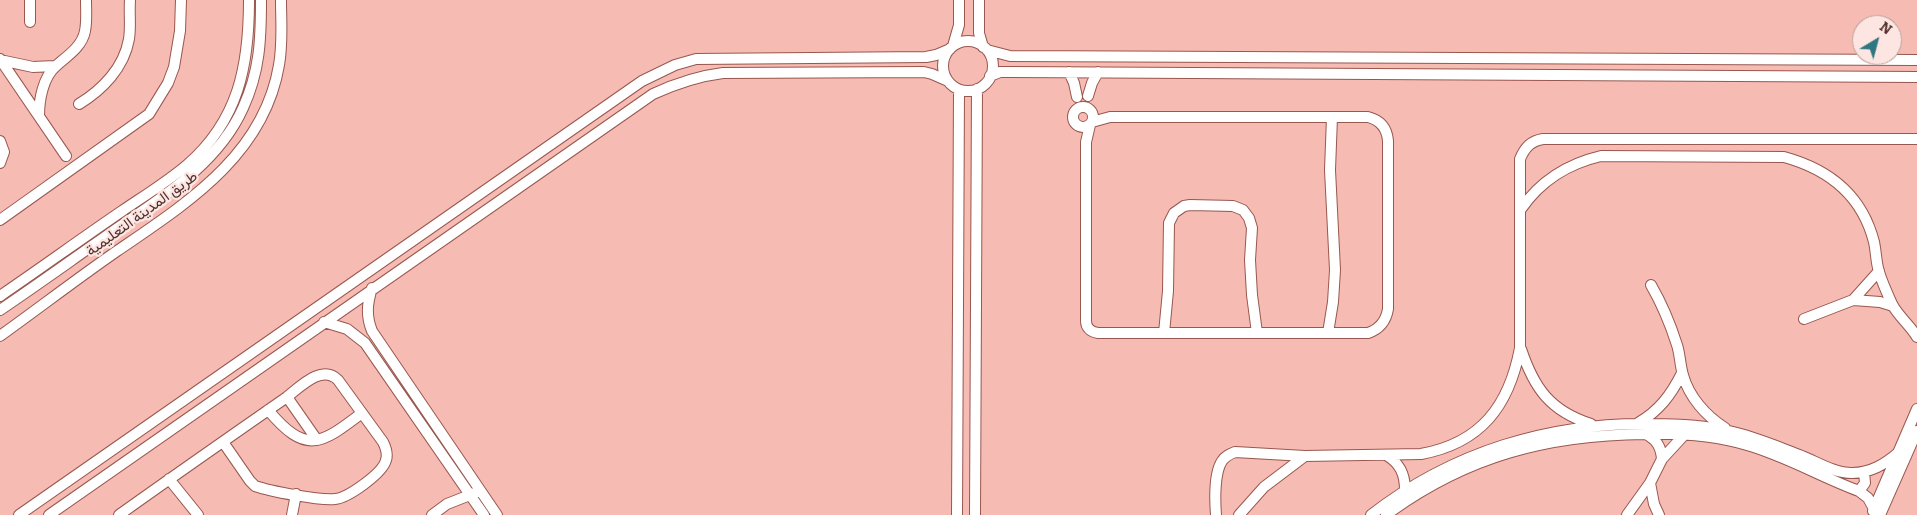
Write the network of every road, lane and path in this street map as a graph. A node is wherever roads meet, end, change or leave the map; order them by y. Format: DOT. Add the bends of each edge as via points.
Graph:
graph roads {
  1 [pos="30,0"];
  2 [pos="86,0"];
  3 [pos="130,0"];
  4 [pos="181,0"];
  5 [pos="249,0"];
  6 [pos="261,0"];
  7 [pos="281,0"];
  8 [pos="959,0"];
  9 [pos="979,0"];
  10 [pos="30,22"];
  11 [pos="951,47"];
  12 [pos="985,49"];
  13 [pos="0,59"];
  14 [pos="1917,60"];
  15 [pos="55,66"];
  16 [pos="1069,72"];
  17 [pos="1098,72"];
  18 [pos="990,76"];
  19 [pos="1917,77"];
  20 [pos="948,81"];
  21 [pos="977,89"];
  22 [pos="959,90"];
  23 [pos="79,104"];
  24 [pos="1085,108"];
  25 [pos="39,116"];
  26 [pos="1332,117"];
  27 [pos="1078,126"];
  28 [pos="1917,139"];
  29 [pos="0,141"];
  30 [pos="1086,142"];
  31 [pos="66,156"];
  32 [pos="0,163"];
  33 [pos="463,205"];
  34 [pos="1521,209"];
  35 [pos="473,219"];
  36 [pos="0,220"];
  37 [pos="1879,271"];
  38 [pos="1651,285"];
  39 [pos="372,288"];
  40 [pos="0,296"];
  41 [pos="1853,300"];
  42 [pos="1893,306"];
  43 [pos="0,310"];
  44 [pos="1804,319"];
  45 [pos="324,322"];
  46 [pos="1164,333"];
  47 [pos="1257,333"];
  48 [pos="1328,333"];
  49 [pos="0,336"];
  50 [pos="1917,336"];
  51 [pos="1520,348"];
  52 [pos="1682,373"];
  53 [pos="288,396"];
  54 [pos="268,410"];
  55 [pos="362,413"];
  56 [pos="1916,416"];
  57 [pos="1638,423"];
  58 [pos="1594,425"];
  59 [pos="1615,429"];
  60 [pos="1917,431"];
  61 [pos="1646,434"];
  62 [pos="1685,434"];
  63 [pos="1726,435"];
  64 [pos="317,440"];
  65 [pos="223,442"];
  66 [pos="1452,446"];
  67 [pos="1899,452"];
  68 [pos="1386,455"];
  69 [pos="1305,456"];
  70 [pos="1662,459"];
  71 [pos="1459,461"];
  72 [pos="1864,472"];
  73 [pos="169,479"];
  74 [pos="473,479"];
  75 [pos="1650,483"];
  76 [pos="463,485"];
  77 [pos="480,490"];
  78 [pos="1405,490"];
  79 [pos="1859,491"];
  80 [pos="296,494"];
  81 [pos="470,496"];
  82 [pos="447,504"];
  83 [pos="1878,513"];
  84 [pos="19,515"];
  85 [pos="49,515"];
  86 [pos="120,515"];
  87 [pos="198,515"];
  88 [pos="292,515"];
  89 [pos="432,515"];
  90 [pos="484,515"];
  91 [pos="497,515"];
  92 [pos="957,515"];
  93 [pos="975,515"];
  94 [pos="1216,515"];
  95 [pos="1239,515"];
  96 [pos="1371,515"];
  97 [pos="1386,515"];
  98 [pos="1627,515"];
  99 [pos="1659,515"];
  1 -- 10 [label="street"];
  2 -- 15 [label="street" via="86,31 72,53"];
  3 -- 23 [label="street" via="129,39 122,59 104,85"];
  4 -- 36 [label="street" via="174,67 149,114"];
  5 -- 40 [label="street" via="248,46 241,82 223,123 203,150 176,174"];
  6 -- 43 [label="street, طريق المدينة التعليمية" via="260,54 256,73 242,110 219,146 176,187"];
  7 -- 49 [label="street, طريق المدينة التعليمية" via="281,48 277,74 264,112 236,155 204,189 178,210"];
  8 -- 11 [label="street" via="959,25"];
  9 -- 12 [label="street" via="979,33"];
  11 -- 12 [label="street" via="968,41"];
  11 -- 20 [label="street" via="943,64"];
  11 -- 33 [label="street" via="926,57 696,59 675,64 642,81"];
  12 -- 14 [label="street" via="1000,55 1020,56"];
  12 -- 18 [label="street" via="993,66"];
  13 -- 15 [label="street" via="33,67"];
  13 -- 25 [label="street"];
  15 -- 25 [label="street" via="43,90"];
  16 -- 17 [label="street"];
  16 -- 18 [label="street" via="1006,72"];
  16 -- 24 [label="street"];
  17 -- 19 [label="street"];
  17 -- 24 [label="street"];
  18 -- 21 [label="street"];
  20 -- 22 [label="street"];
  20 -- 35 [label="street" via="924,72 724,73 697,76 653,94"];
  21 -- 22 [label="street"];
  21 -- 93 [label="street"];
  22 -- 92 [label="street"];
  24 -- 26 [label="street" via="1110,117"];
  24 -- 27 [label="street" via="1085,127"];
  24 -- 27 [label="street" via="1074,112 1072,117"];
  24 -- 30 [label="street"];
  25 -- 31 [label="street"];
  26 -- 48 [label="street" via="1330,193 1335,270"];
  26 -- 48 [label="street" via="1373,118 1381,123 1388,136 1388,309 1384,322 1373,331"];
  27 -- 30 [label="street"];
  28 -- 34 [label="street" via="1543,138 1528,145 1520,158"];
  29 -- 32 [label="street" via="4,152"];
  30 -- 46 [label="street" via="1087,327 1098,333"];
  33 -- 35 [label="street"];
  33 -- 84 [label="street"];
  34 -- 37 [label="street" via="1549,178 1574,164 1601,156 1784,157 1818,169 1846,190 1865,218 1874,240"];
  34 -- 51 [label="street"];
  35 -- 39 [label="street"];
  37 -- 41 [label="street"];
  37 -- 42 [label="street"];
  38 -- 52 [label="street" via="1672,327"];
  39 -- 45 [label="street"];
  39 -- 74 [label="street" via="367,305 372,331"];
  41 -- 42 [label="street"];
  41 -- 44 [label="street"];
  42 -- 50 [label="street"];
  45 -- 76 [label="street" via="347,328 365,343"];
  45 -- 85 [label="street"];
  46 -- 47 [label="street"];
  46 -- 47 [label="street" via="1169,284 1169,223 1174,213 1190,205 1233,206 1249,218"];
  47 -- 48 [label="street"];
  51 -- 58 [label="street" via="1540,392 1564,413"];
  51 -- 66 [label="street" via="1514,378 1502,402 1475,432"];
  52 -- 57 [label="street" via="1664,403"];
  52 -- 63 [label="street" via="1700,406"];
  53 -- 54 [label="street"];
  53 -- 55 [label="street" via="316,376 331,374"];
  53 -- 64 [label="street"];
  54 -- 64 [label="street" via="290,434"];
  54 -- 65 [label="street"];
  55 -- 64 [label="street" via="332,435"];
  55 -- 80 [label="street" via="386,448 386,460 380,471 342,498"];
  56 -- 67 [label="street"];
  57 -- 59 [label="street"];
  57 -- 63 [label="street" via="1698,426"];
  58 -- 59 [label="street"];
  58 -- 71 [label="street" via="1516,440"];
  59 -- 61 [label="street"];
  59 -- 97 [label="street" via="1495,456 1428,487"];
  60 -- 83 [label="street"];
  61 -- 62 [label="street"];
  61 -- 70 [label="street" via="1658,444"];
  62 -- 63 [label="street"];
  62 -- 70 [label="street"];
  63 -- 72 [label="street" via="1779,447 1840,472"];
  63 -- 79 [label="street"];
  65 -- 73 [label="street"];
  65 -- 80 [label="street" via="255,486"];
  66 -- 68 [label="street" via="1421,454"];
  66 -- 71 [label="street"];
  67 -- 72 [label="street" via="1877,468"];
  67 -- 83 [label="street"];
  68 -- 69 [label="street"];
  68 -- 78 [label="street" via="1400,466"];
  69 -- 94 [label="street" via="1235,452 1227,456 1219,468"];
  69 -- 95 [label="street" via="1264,487"];
  70 -- 75 [label="street"];
  71 -- 78 [label="street"];
  72 -- 79 [label="street" via="1865,483"];
  73 -- 86 [label="street"];
  73 -- 87 [label="street"];
  74 -- 76 [label="street"];
  74 -- 77 [label="street"];
  75 -- 98 [label="street"];
  75 -- 99 [label="street"];
  76 -- 81 [label="street"];
  76 -- 82 [label="street"];
  77 -- 81 [label="street"];
  77 -- 91 [label="street"];
  78 -- 96 [label="street"];
  79 -- 83 [label="street"];
  80 -- 88 [label="street"];
  81 -- 82 [label="street"];
  81 -- 90 [label="street"];
  82 -- 89 [label="street"];
}
